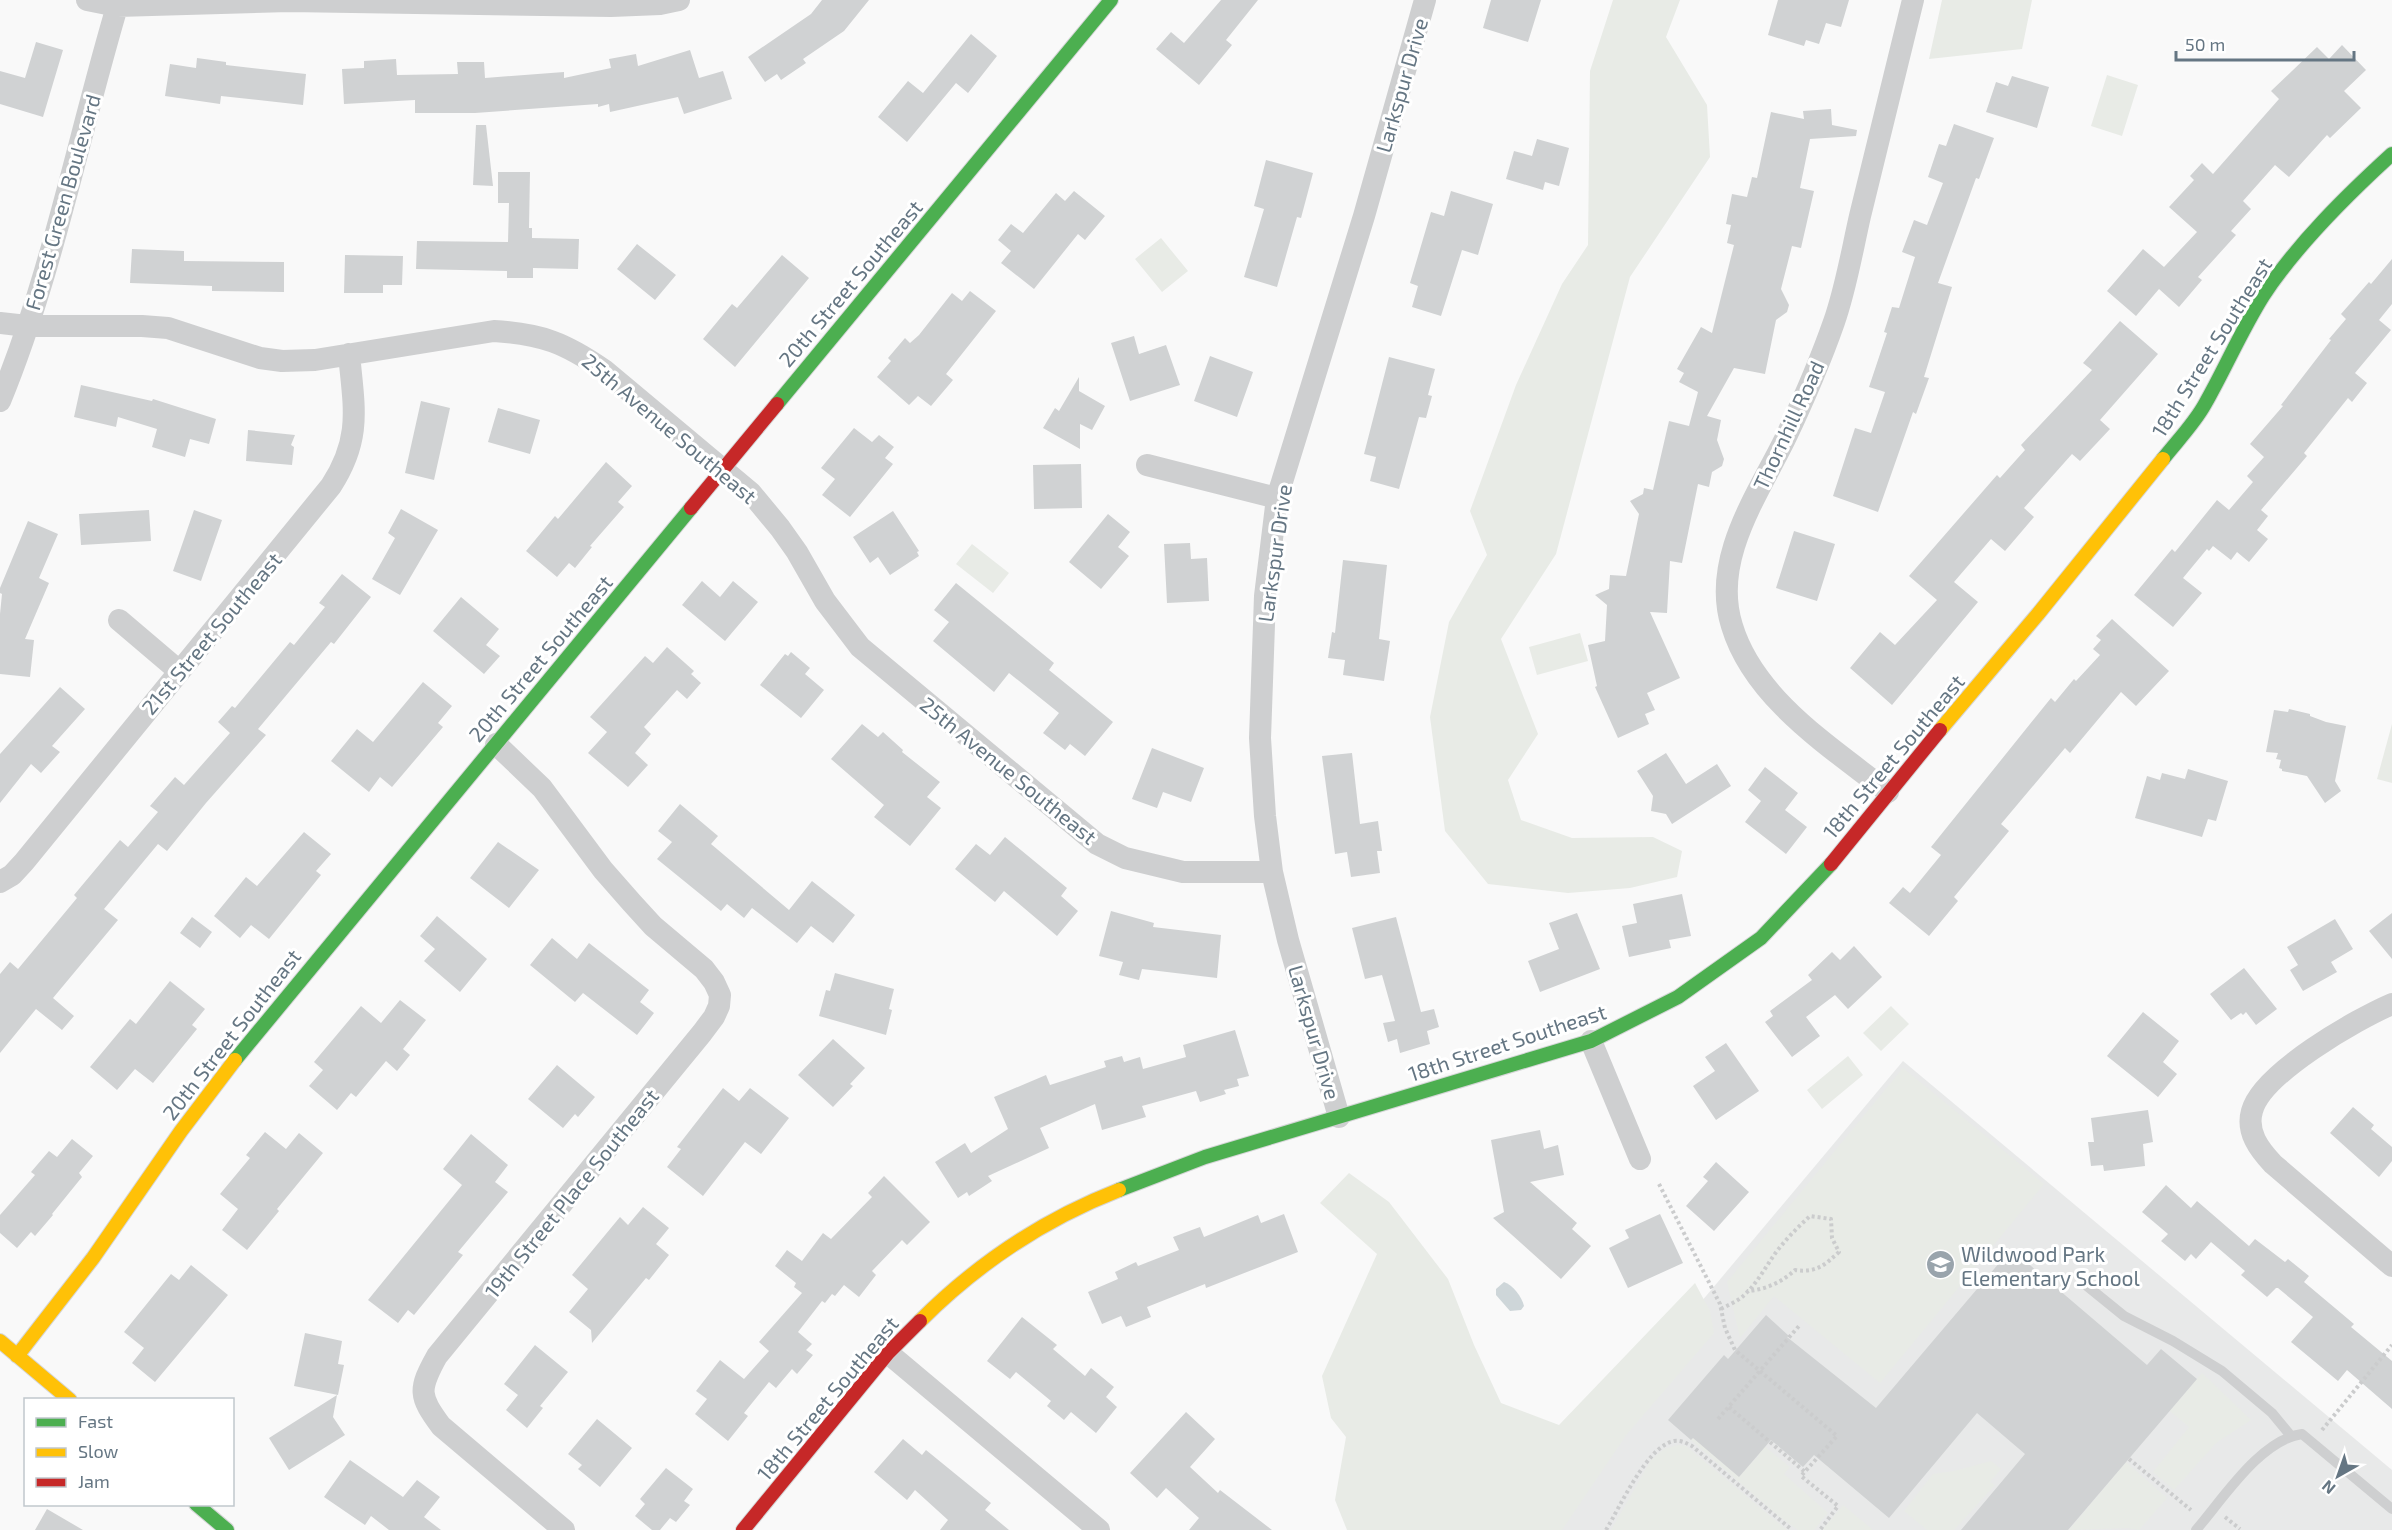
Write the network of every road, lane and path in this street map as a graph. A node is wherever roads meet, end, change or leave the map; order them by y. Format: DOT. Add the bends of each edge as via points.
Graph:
graph roads {
  1 [pos="87,0"];
  2 [pos="679,0"];
  3 [pos="1112,0"];
  4 [pos="1425,0"];
  5 [pos="1913,0"];
  6 [pos="343,1"];
  7 [pos="118,3"];
  8 [pos="2392,154"];
  9 [pos="0,323"];
  10 [pos="27,326"];
  11 [pos="349,354"];
  12 [pos="0,401"];
  13 [pos="1147,465"];
  14 [pos="723,470"];
  15 [pos="1277,498"];
  16 [pos="118,620"];
  17 [pos="179,671"];
  18 [pos="496,744"];
  19 [pos="1888,792"];
  20 [pos="1272,872"];
  21 [pos="0,882"];
  22 [pos="2392,1004"];
  23 [pos="1591,1041"];
  24 [pos="1339,1118"];
  25 [pos="1640,1159"];
  26 [pos="1659,1184"];
  27 [pos="2392,1266"];
  28 [pos="2087,1286"];
  29 [pos="1747,1291"];
  30 [pos="1721,1309"];
  31 [pos="1799,1326"];
  32 [pos="0,1341"];
  33 [pos="2392,1345"];
  34 [pos="888,1353"];
  35 [pos="17,1356"];
  36 [pos="1762,1371"];
  37 [pos="68,1398"];
  38 [pos="1729,1407"];
  39 [pos="1718,1419"];
  40 [pos="2291,1436"];
  41 [pos="2312,1442"];
  42 [pos="2129,1459"];
  43 [pos="1805,1472"];
  44 [pos="198,1506"];
  45 [pos="2392,1509"];
  46 [pos="2199,1527"];
  47 [pos="227,1530"];
  48 [pos="564,1530"];
  49 [pos="743,1530"];
  50 [pos="1099,1530"];
  51 [pos="1606,1530"];
  52 [pos="1792,1530"];
  53 [pos="1820,1530"];
  1 -- 7 [label="street"];
  2 -- 6 [label="street" via="611,6"];
  3 -- 14 [label="street, 20th Street Southeast"];
  4 -- 15 [label="street, Larkspur Drive" via="1364,216"];
  5 -- 19 [label="street, Thornhill Road" via="1834,320 1803,400 1738,534 1727,599 1731,625 1760,682 1784,708"];
  6 -- 7 [label="street"];
  7 -- 10 [label="street, Forest Green Boulevard"];
  8 -- 19 [label="street, 18th Street Southeast" via="2317,228 2265,293 2204,406 2181,437"];
  9 -- 10 [label="street, 25th Avenue Southeast"];
  10 -- 11 [label="street, 25th Avenue Southeast" via="168,328 260,358 282,361"];
  10 -- 12 [label="street, Forest Green Boulevard"];
  11 -- 14 [label="street, 25th Avenue Southeast" via="494,331 553,340 604,370"];
  11 -- 17 [label="street, 21st Street Southeast" via="354,434 341,471 324,497"];
  13 -- 15 [label="street"];
  14 -- 18 [label="street, 20th Street Southeast"];
  14 -- 20 [label="street, 25th Avenue Southeast" via="769,513 831,610 860,647 1097,844 1125,858 1183,872"];
  15 -- 20 [label="street, Larkspur Drive" via="1265,596 1260,738"];
  16 -- 17 [label="street"];
  17 -- 21 [label="street, 21st Street Southeast" via="24,862"];
  18 -- 35 [label="street, 20th Street Southeast" via="228,1068 93,1258"];
  18 -- 48 [label="street, 19th Street Place Southeast" via="542,788 603,870 653,926 704,969 720,995 714,1017 702,1033 437,1356 428,1372 422,1393 425,1405 441,1426"];
  19 -- 23 [label="street, 18th Street Southeast" via="1835,859 1761,938 1678,997"];
  20 -- 24 [label="street, Larkspur Drive"];
  22 -- 27 [label="street" via="2337,1033 2276,1078 2256,1101 2252,1112 2253,1133 2272,1164"];
  23 -- 24 [label="street, 18th Street Southeast"];
  23 -- 25 [label="street"];
  24 -- 34 [label="street, 18th Street Southeast" via="1205,1157 1096,1199 1015,1242 980,1266"];
  26 -- 30 [label="path"];
  28 -- 40 [label="lane" via="2124,1316 2222,1371 2272,1413"];
  29 -- 29 [label="path" via="1793,1231 1810,1216 1831,1219 1832,1238 1839,1252 1828,1262 1809,1272 1795,1270 1763,1290"];
  29 -- 30 [label="path"];
  30 -- 36 [label="path" via="1735,1350"];
  31 -- 36 [label="path"];
  32 -- 35 [label="street"];
  33 -- 41 [label="path"];
  34 -- 49 [label="street, 18th Street Southeast"];
  34 -- 50 [label="street"];
  35 -- 37 [label="street"];
  36 -- 38 [label="path"];
  36 -- 43 [label="path" via="1837,1436"];
  38 -- 39 [label="path"];
  38 -- 43 [label="path"];
  40 -- 41 [label="lane" via="2302,1434"];
  40 -- 46 [label="lane" via="2254,1462"];
  41 -- 45 [label="lane"];
  42 -- 46 [label="path" via="2192,1511"];
  43 -- 53 [label="path" via="1801,1476 1838,1506"];
  44 -- 47 [label="street"];
  51 -- 52 [label="path" via="1650,1457 1672,1441 1682,1441"];
}
